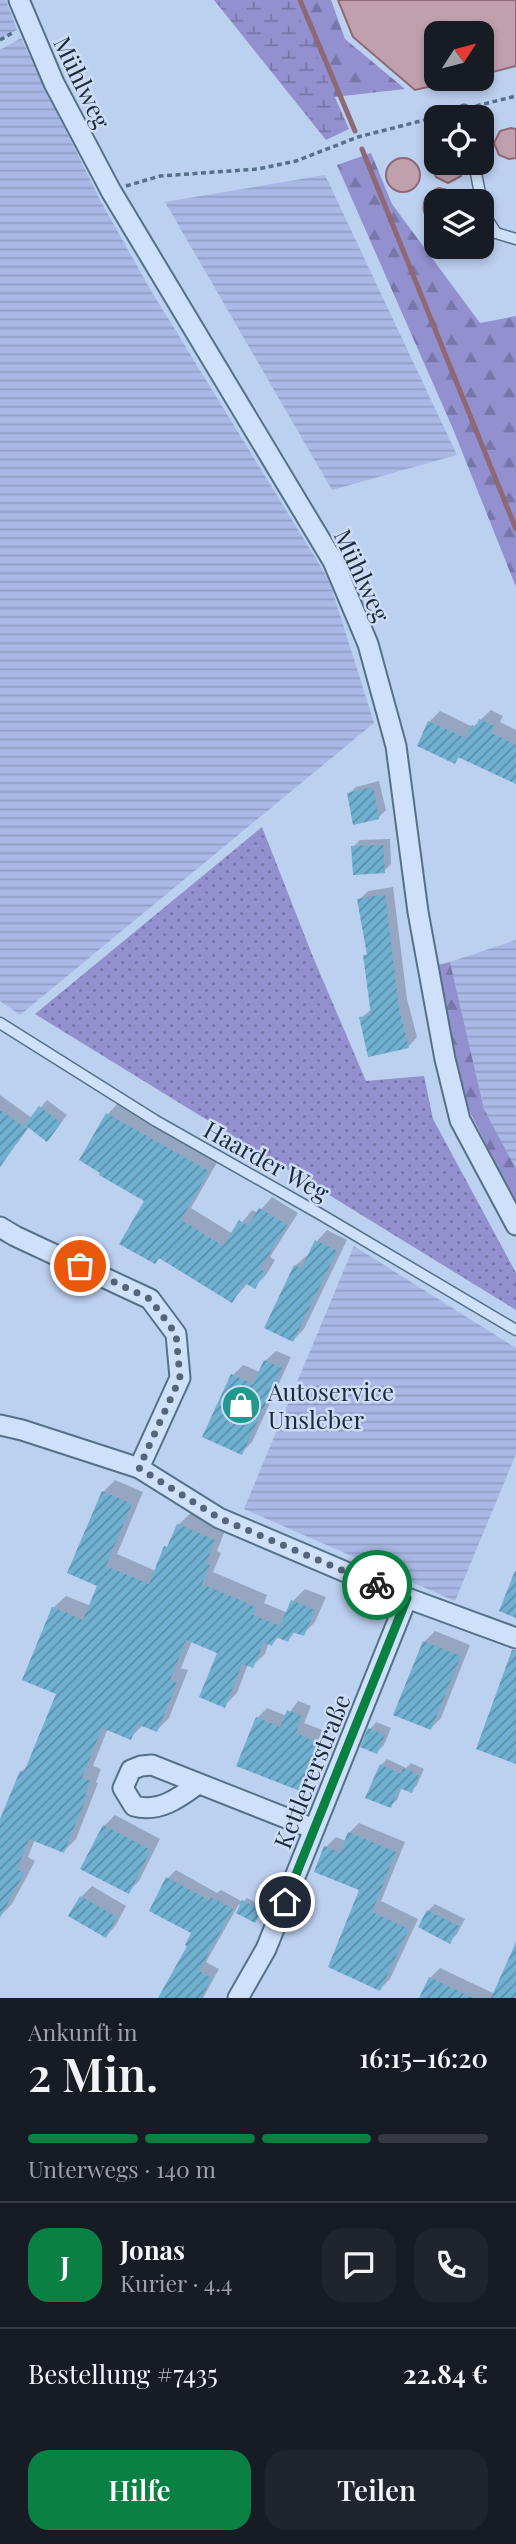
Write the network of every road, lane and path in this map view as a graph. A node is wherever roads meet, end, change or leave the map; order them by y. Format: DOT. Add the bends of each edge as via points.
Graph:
graph roads {
  1 [pos="19,0"];
  2 [pos="516,96"];
  3 [pos="489,105"];
  4 [pos="424,122"];
  5 [pos="476,175"];
  6 [pos="111,191"];
  7 [pos="516,239"];
  8 [pos="0,1023"];
  9 [pos="516,1225"];
  10 [pos="0,1227"];
  11 [pos="516,1330"];
  12 [pos="0,1425"];
  13 [pos="139,1468"];
  14 [pos="407,1598"];
  15 [pos="516,1638"];
  16 [pos="198,1784"];
  17 [pos="314,1829"];
  18 [pos="238,1998"];
  1 -- 6 [label="street, Mühlweg" via="54,83"];
  2 -- 3 [label="path"];
  4 -- 6 [label="path" via="358,137 296,161 258,169 160,176"];
  5 -- 7 [label="lane" via="484,214 496,233"];
  6 -- 9 [label="street, Mühlweg" via="333,561 368,644 396,746 418,912 460,1120"];
  8 -- 11 [label="lane, Haarder Weg" via="156,1121"];
  10 -- 13 [label="street" via="150,1299 176,1334 180,1378"];
  12 -- 13 [label="street"];
  13 -- 14 [label="street" via="219,1518"];
  14 -- 15 [label="street"];
  14 -- 17 [label="street, Kettlererstraße"];
  16 -- 17 [label="street"];
  17 -- 18 [label="street, Kettlererstraße" via="266,1949"];
}
